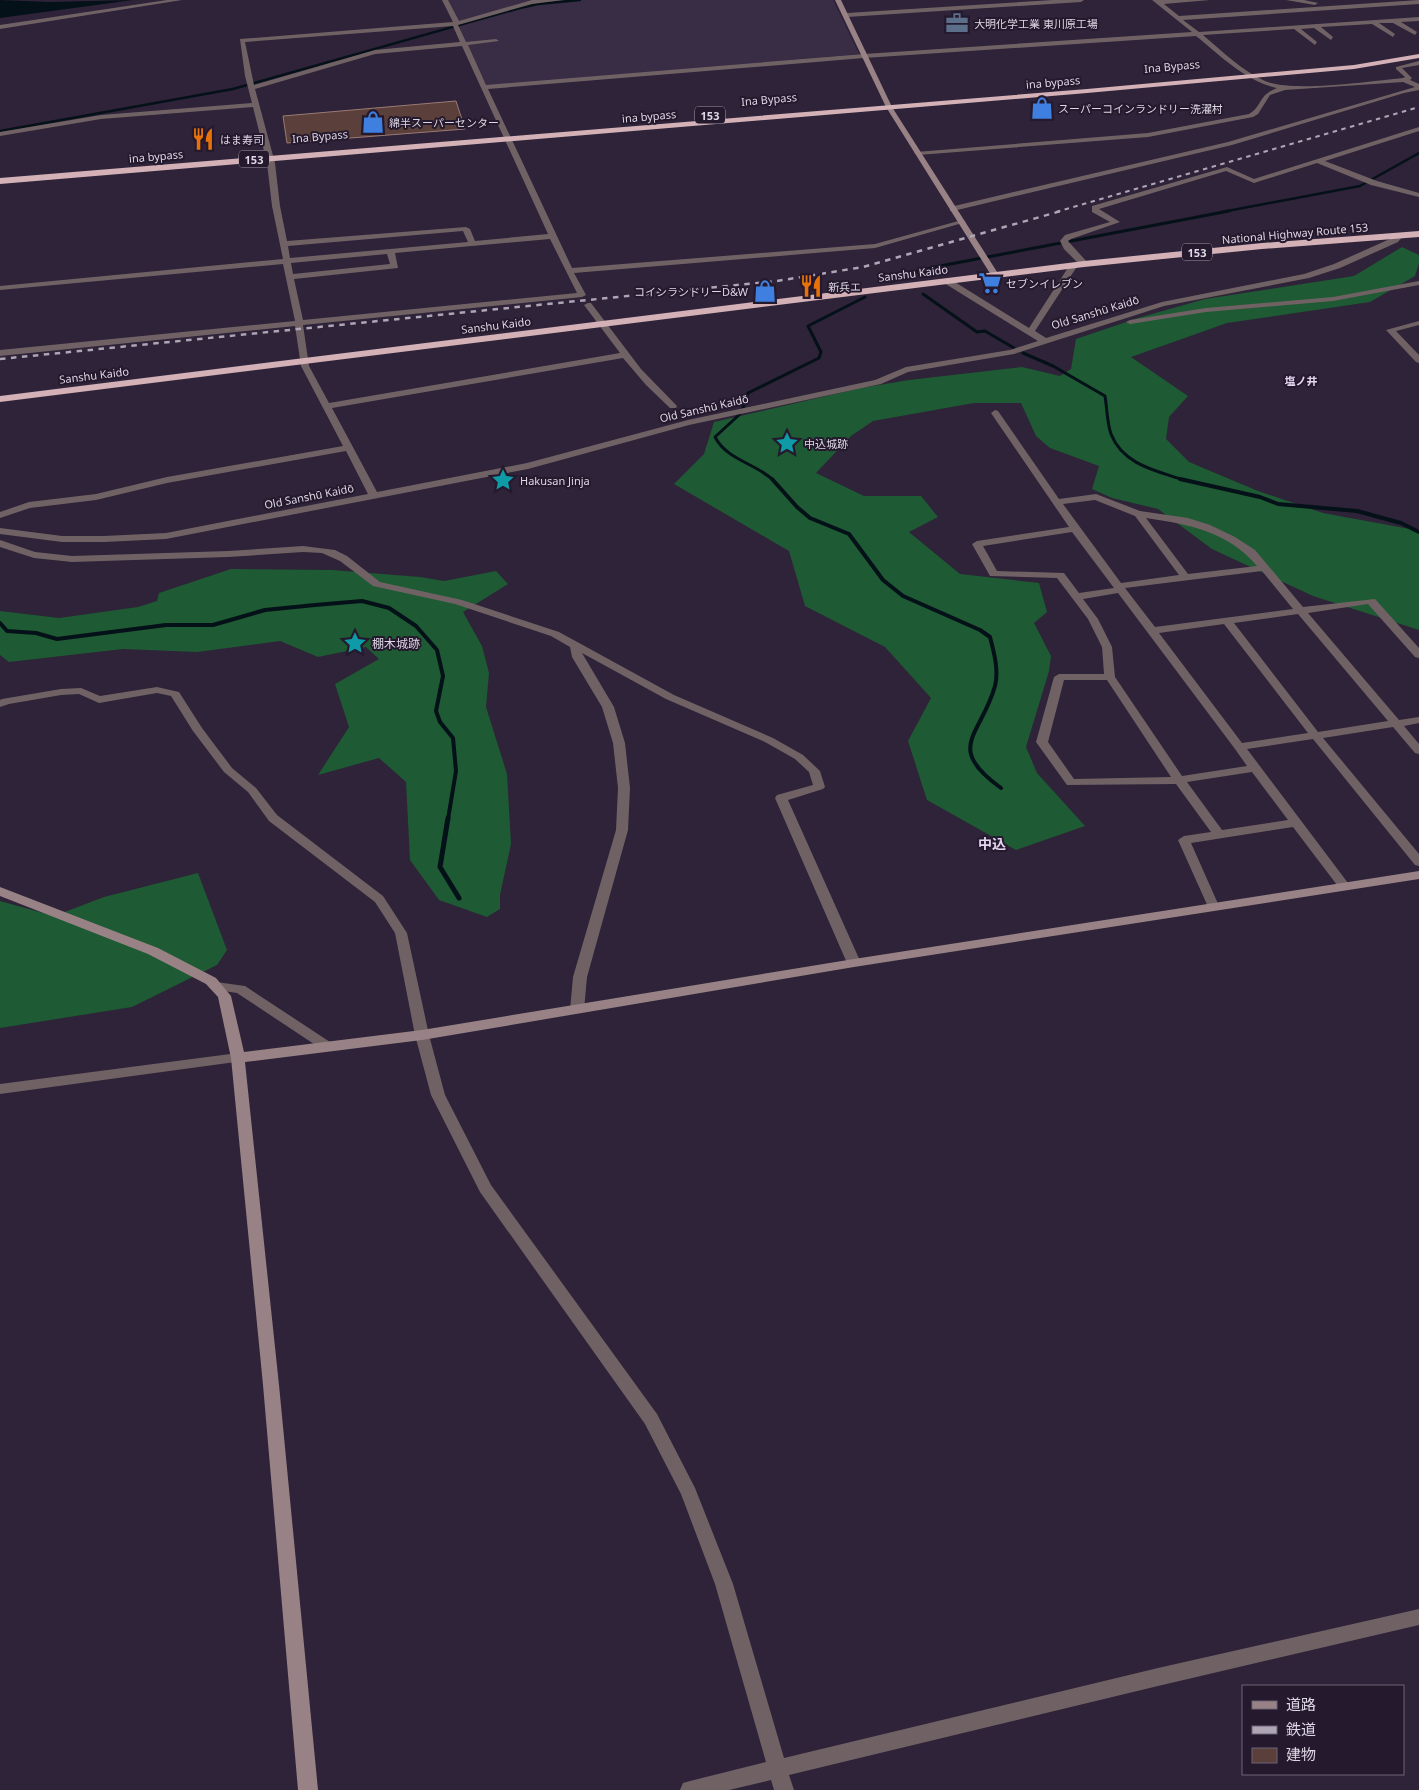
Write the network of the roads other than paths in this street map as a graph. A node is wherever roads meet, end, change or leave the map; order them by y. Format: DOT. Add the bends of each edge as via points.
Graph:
graph roads {
  1 [pos="179,0"];
  2 [pos="445,0"];
  3 [pos="560,0"];
  4 [pos="838,0"];
  5 [pos="1081,0"];
  6 [pos="1207,0"];
  7 [pos="1289,0"];
  8 [pos="1300,1"];
  9 [pos="1157,2"];
  10 [pos="1419,2"];
  11 [pos="1347,7"];
  12 [pos="1333,8"];
  13 [pos="1340,13"];
  14 [pos="847,15"];
  15 [pos="1179,18"];
  16 [pos="1348,18"];
  17 [pos="1419,19"];
  18 [pos="1395,21"];
  19 [pos="1373,22"];
  20 [pos="1356,23"];
  21 [pos="455,26"];
  22 [pos="1315,26"];
  23 [pos="0,27"];
  24 [pos="1295,27"];
  25 [pos="1199,34"];
  26 [pos="1415,34"];
  27 [pos="1393,35"];
  28 [pos="1331,38"];
  29 [pos="496,41"];
  30 [pos="1315,43"];
  31 [pos="464,44"];
  32 [pos="1419,50"];
  33 [pos="864,56"];
  34 [pos="1419,56"];
  35 [pos="1419,63"];
  36 [pos="1248,74"];
  37 [pos="1404,80"];
  38 [pos="251,86"];
  39 [pos="484,87"];
  40 [pos="1419,87"];
  41 [pos="1284,88"];
  42 [pos="888,104"];
  43 [pos="256,105"];
  44 [pos="1419,129"];
  45 [pos="0,134"];
  46 [pos="506,136"];
  47 [pos="918,153"];
  48 [pos="268,155"];
  49 [pos="1318,161"];
  50 [pos="0,175"];
  51 [pos="0,181"];
  52 [pos="1419,195"];
  53 [pos="953,209"];
  54 [pos="962,222"];
  55 [pos="1419,234"];
  56 [pos="553,236"];
  57 [pos="1399,236"];
  58 [pos="341,241"];
  59 [pos="472,243"];
  60 [pos="283,244"];
  61 [pos="390,251"];
  62 [pos="345,255"];
  63 [pos="286,261"];
  64 [pos="1079,264"];
  65 [pos="569,271"];
  66 [pos="995,275"];
  67 [pos="289,277"];
  68 [pos="947,282"];
  69 [pos="1419,283"];
  70 [pos="0,288"];
  71 [pos="588,305"];
  72 [pos="299,323"];
  73 [pos="1419,323"];
  74 [pos="602,324"];
  75 [pos="1030,332"];
  76 [pos="1045,341"];
  77 [pos="0,353"];
  78 [pos="625,355"];
  79 [pos="1419,360"];
  80 [pos="304,362"];
  81 [pos="0,399"];
  82 [pos="326,406"];
  83 [pos="673,406"];
  84 [pos="995,413"];
  85 [pos="349,448"];
  86 [pos="374,496"];
  87 [pos="1057,502"];
  88 [pos="1138,514"];
  89 [pos="0,515"];
  90 [pos="1075,529"];
  91 [pos="0,531"];
  92 [pos="0,542"];
  93 [pos="1264,568"];
  94 [pos="1186,578"];
  95 [pos="1119,588"];
  96 [pos="1076,597"];
  97 [pos="1299,610"];
  98 [pos="1227,621"];
  99 [pos="1152,631"];
  100 [pos="575,644"];
  101 [pos="1419,655"];
  102 [pos="1110,677"];
  103 [pos="0,704"];
  104 [pos="1419,720"];
  105 [pos="1395,724"];
  106 [pos="1315,735"];
  107 [pos="1238,747"];
  108 [pos="1419,751"];
  109 [pos="1255,768"];
  110 [pos="1179,780"];
  111 [pos="1296,823"];
  112 [pos="1219,834"];
  113 [pos="1419,862"];
  114 [pos="1419,875"];
  115 [pos="1344,886"];
  116 [pos="0,891"];
  117 [pos="1213,906"];
  118 [pos="854,963"];
  119 [pos="216,986"];
  120 [pos="577,1010"];
  121 [pos="422,1035"];
  122 [pos="328,1047"];
  123 [pos="238,1058"];
  124 [pos="0,1089"];
  125 [pos="1419,1617"];
  126 [pos="779,1770"];
  127 [pos="308,1790"];
  128 [pos="690,1790"];
  129 [pos="784,1790"];
  1 -- 23 [label="street"];
  2 -- 21 [label="street"];
  3 -- 21 [label="street" via="532,2"];
  4 -- 14 [label="street"];
  5 -- 14 [label="street"];
  6 -- 9 [label="street"];
  7 -- 8 [label="street"];
  8 -- 11 [label="street"];
  9 -- 15 [label="street"];
  10 -- 11 [label="street"];
  11 -- 12 [label="street"];
  12 -- 13 [label="street"];
  12 -- 15 [label="street"];
  14 -- 33 [label="street"];
  15 -- 25 [label="street"];
  16 -- 20 [label="street"];
  17 -- 18 [label="street"];
  18 -- 19 [label="street"];
  18 -- 26 [label="street"];
  19 -- 20 [label="street"];
  19 -- 27 [label="street"];
  20 -- 22 [label="street"];
  21 -- 31 [label="street"];
  21 -- 38 [label="street" via="242,40"];
  22 -- 24 [label="street"];
  22 -- 28 [label="street"];
  24 -- 25 [label="street"];
  24 -- 30 [label="street"];
  25 -- 33 [label="street"];
  25 -- 36 [label="street"];
  29 -- 31 [label="street"];
  31 -- 38 [label="street" via="375,52"];
  31 -- 39 [label="street"];
  32 -- 36 [label="highway, Ina Bypass / 153"];
  33 -- 39 [label="street"];
  33 -- 42 [label="street"];
  34 -- 36 [label="highway, 153" via="1354,67"];
  35 -- 37 [label="street" via="1398,68 1409,78"];
  36 -- 41 [label="street" via="1263,83"];
  36 -- 42 [label="highway, Ina Bypass / 153"];
  37 -- 40 [label="street"];
  37 -- 41 [label="street"];
  38 -- 43 [label="street"];
  39 -- 46 [label="street"];
  40 -- 53 [label="street" via="1230,144"];
  41 -- 47 [label="street" via="1268,94 1251,116 1148,136"];
  42 -- 46 [label="highway, Ina Bypass / 153"];
  42 -- 47 [label="street"];
  43 -- 45 [label="street" via="101,117"];
  43 -- 48 [label="street"];
  44 -- 49 [label="street"];
  46 -- 48 [label="highway, ina bypass / 153"];
  46 -- 56 [label="street"];
  47 -- 53 [label="street"];
  48 -- 50 [label="highway, Ina Bypass / 153"];
  48 -- 51 [label="highway, ina bypass / 153"];
  48 -- 60 [label="street"];
  49 -- 52 [label="street"];
  49 -- 64 [label="street" via="1254,181 1227,169 1095,208 1116,222 1068,237 1064,242"];
  53 -- 54 [label="street"];
  54 -- 65 [label="street" via="875,246"];
  54 -- 66 [label="street"];
  55 -- 57 [label="highway, National Highway Route 153 / 153"];
  56 -- 59 [label="street"];
  56 -- 65 [label="street"];
  57 -- 64 [label="highway, National Highway Route 153 / 153"];
  57 -- 76 [label="street, Old Sanshū Kaidō" via="1322,272 1162,304"];
  58 -- 59 [label="street" via="466,229"];
  58 -- 60 [label="street"];
  58 -- 62 [label="street"];
  59 -- 61 [label="street"];
  60 -- 63 [label="street"];
  61 -- 62 [label="street"];
  61 -- 67 [label="street" via="395,266"];
  62 -- 63 [label="street"];
  63 -- 67 [label="street"];
  63 -- 70 [label="street"];
  64 -- 66 [label="highway, National Highway Route 153 / 153"];
  64 -- 75 [label="street"];
  65 -- 72 [label="street" via="582,295"];
  66 -- 68 [label="highway, Sanshu Kaido / 153"];
  67 -- 72 [label="street"];
  68 -- 74 [label="highway, Sanshu Kaido / 153"];
  68 -- 75 [label="street"];
  69 -- 76 [label="street" via="1333,299 1166,315 1062,340"];
  71 -- 74 [label="street"];
  72 -- 77 [label="street"];
  72 -- 80 [label="street"];
  73 -- 79 [label="street" via="1390,330"];
  74 -- 78 [label="street"];
  74 -- 80 [label="highway, Sanshu Kaido / 153"];
  75 -- 76 [label="street"];
  76 -- 86 [label="street, Old Sanshū Kaidō" via="993,357 906,370 878,382 688,423 528,466"];
  78 -- 82 [label="street"];
  78 -- 83 [label="street" via="656,392"];
  80 -- 81 [label="highway, Sanshu Kaido / 153"];
  80 -- 82 [label="street"];
  82 -- 85 [label="street"];
  84 -- 87 [label="street"];
  85 -- 86 [label="street"];
  85 -- 89 [label="street" via="167,480 96,498 29,506"];
  86 -- 91 [label="street, Old Sanshū Kaidō" via="166,536 48,539"];
  87 -- 88 [label="street" via="1096,497"];
  87 -- 90 [label="street"];
  88 -- 93 [label="street" via="1207,527 1232,538 1251,552"];
  88 -- 94 [label="street"];
  90 -- 95 [label="street"];
  90 -- 96 [label="street" via="977,544 994,574 1060,576"];
  92 -- 100 [label="street" via="26,552 60,558 295,550 331,552 377,584 458,602 555,634"];
  93 -- 94 [label="street"];
  93 -- 97 [label="street"];
  94 -- 95 [label="street"];
  95 -- 96 [label="street"];
  95 -- 99 [label="street"];
  96 -- 102 [label="street" via="1107,647"];
  97 -- 98 [label="street"];
  97 -- 101 [label="street" via="1371,601"];
  97 -- 105 [label="street"];
  98 -- 99 [label="street"];
  98 -- 106 [label="street"];
  99 -- 107 [label="street"];
  100 -- 118 [label="street" via="670,698 769,740 799,757 814,772 819,787 781,798"];
  100 -- 120 [label="street" via="577,657 608,707 619,744 624,788 622,830 580,978"];
  102 -- 110 [label="street"];
  102 -- 110 [label="street" via="1059,678 1042,742 1071,783"];
  103 -- 121 [label="street" via="61,692 81,691 99,700 157,690 175,694 197,730 228,770 252,790 273,818 379,900 401,933"];
  104 -- 105 [label="street"];
  105 -- 106 [label="street"];
  105 -- 108 [label="street"];
  106 -- 107 [label="street"];
  106 -- 113 [label="street"];
  107 -- 109 [label="street"];
  109 -- 110 [label="street"];
  109 -- 111 [label="street"];
  110 -- 112 [label="street"];
  111 -- 112 [label="street"];
  111 -- 115 [label="street"];
  112 -- 117 [label="street" via="1184,840"];
  114 -- 115 [label="street"];
  115 -- 117 [label="street"];
  116 -- 119 [label="street" via="153,951"];
  117 -- 118 [label="street"];
  118 -- 120 [label="street"];
  119 -- 122 [label="street" via="240,989"];
  119 -- 123 [label="street" via="224,996"];
  120 -- 121 [label="street"];
  121 -- 122 [label="street"];
  121 -- 126 [label="street" via="438,1095 485,1188 651,1419 689,1493 724,1584"];
  122 -- 123 [label="street"];
  123 -- 124 [label="street"];
  123 -- 127 [label="street"];
  125 -- 126 [label="street"];
  126 -- 128 [label="street"];
  126 -- 129 [label="street"];
}
